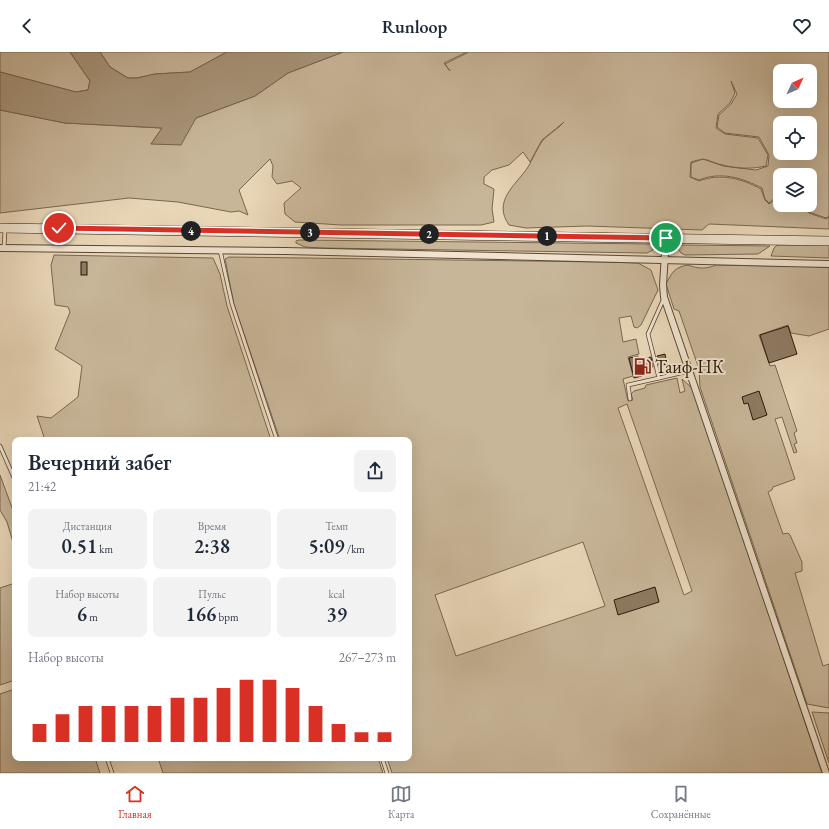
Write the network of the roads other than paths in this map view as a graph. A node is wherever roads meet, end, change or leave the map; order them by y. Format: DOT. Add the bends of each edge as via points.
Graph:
graph roads {
  1 [pos="2,228"];
  2 [pos="666,238"];
  3 [pos="829,240"];
  4 [pos="2,248"];
  5 [pos="220,250"];
  6 [pos="664,260"];
  7 [pos="829,264"];
  8 [pos="664,297"];
  9 [pos="690,371"];
  10 [pos="659,378"];
  11 [pos="630,399"];
  12 [pos="277,437"];
  13 [pos="0,446"];
  14 [pos="12,473"];
  15 [pos="108,761"];
  16 [pos="383,761"];
  17 [pos="112,773"];
  18 [pos="387,773"];
  19 [pos="826,773"];
  1 -- 2 [label="main road"];
  1 -- 4 [label="lane"];
  2 -- 3 [label="main road"];
  2 -- 6 [label="street"];
  4 -- 5 [label="street"];
  5 -- 6 [label="street"];
  5 -- 12 [label="lane" via="232,304"];
  6 -- 7 [label="street"];
  6 -- 8 [label="street"];
  8 -- 9 [label="street"];
  8 -- 10 [label="lane" via="648,334"];
  9 -- 10 [label="lane"];
  9 -- 19 [label="street"];
  10 -- 11 [label="lane" via="628,385"];
  13 -- 14 [label="lane"];
  15 -- 17 [label="lane"];
  16 -- 18 [label="lane"];
}
